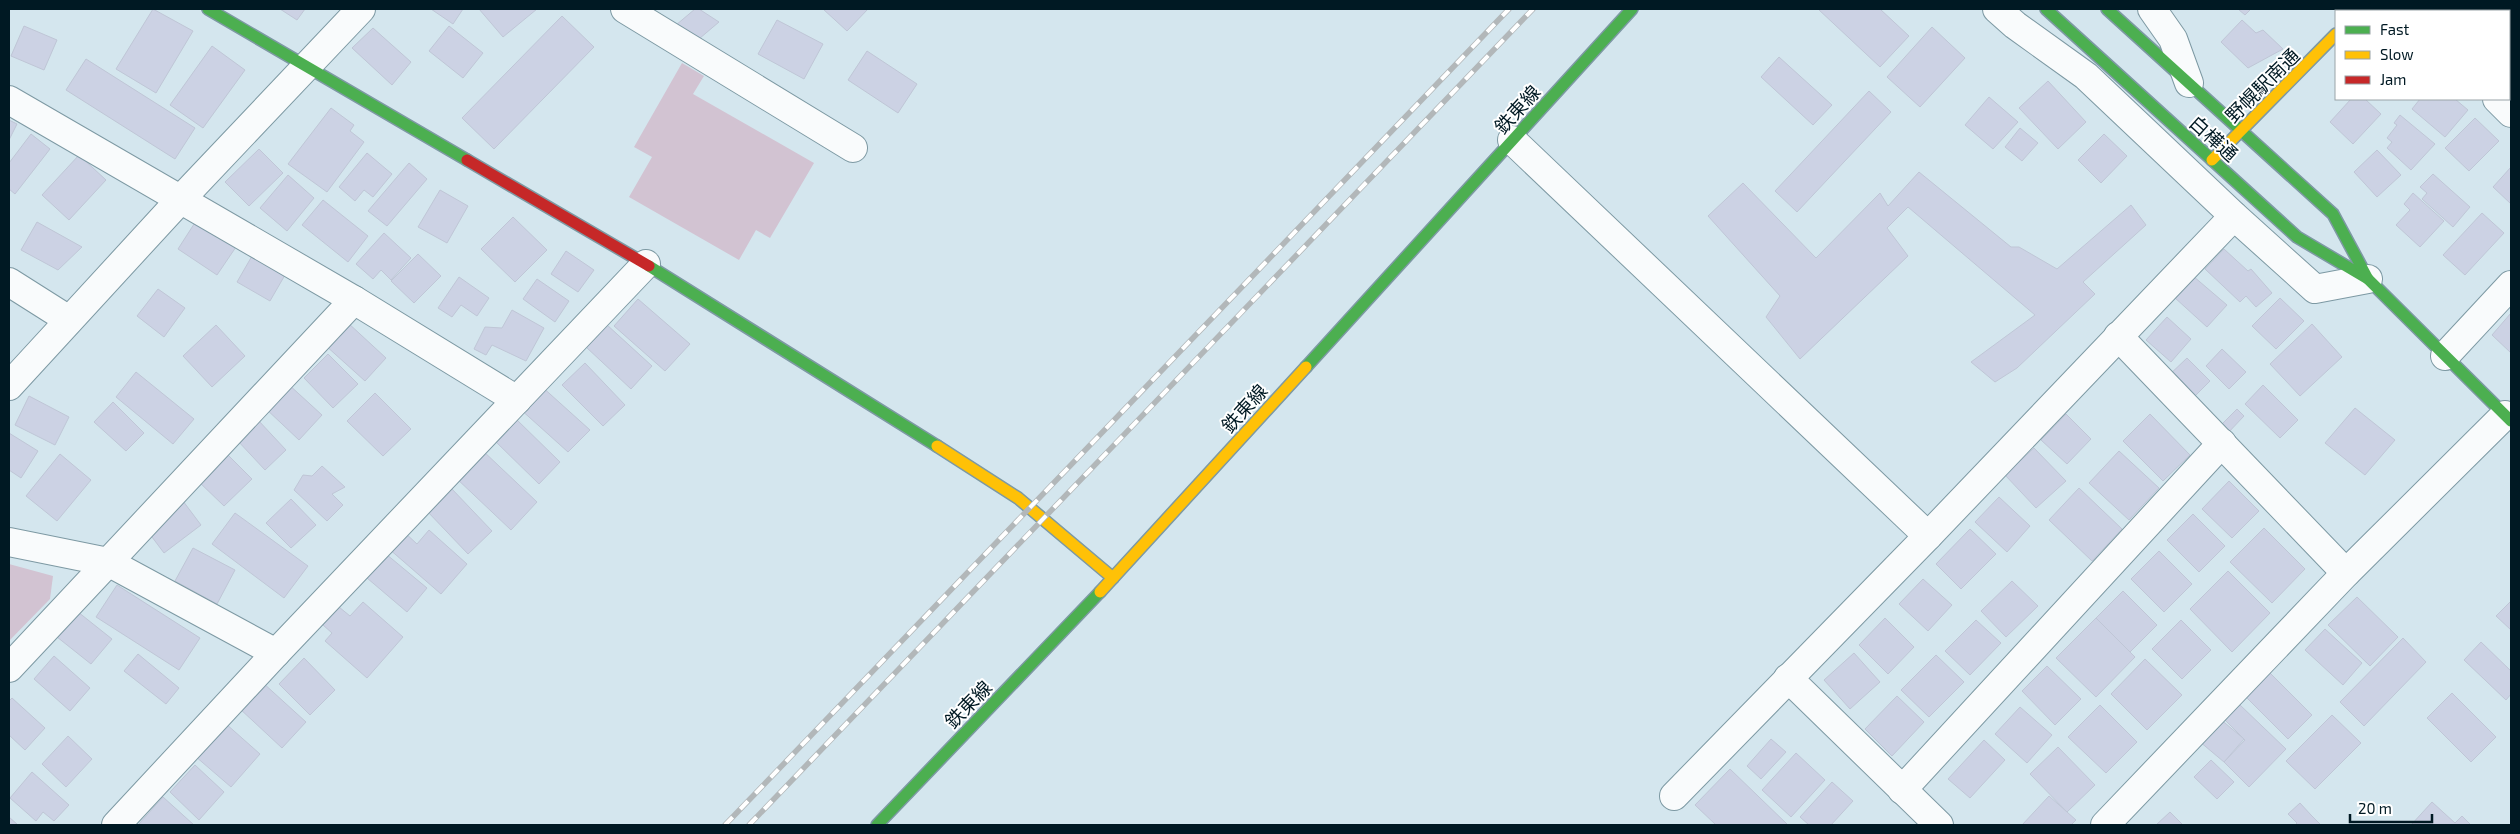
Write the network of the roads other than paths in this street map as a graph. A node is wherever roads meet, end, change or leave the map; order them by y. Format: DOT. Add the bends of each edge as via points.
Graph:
graph roads {
  1 [pos="208,9"];
  2 [pos="361,9"];
  3 [pos="625,9"];
  4 [pos="1632,9"];
  5 [pos="1997,9"];
  6 [pos="2046,9"];
  7 [pos="2107,9"];
  8 [pos="2152,9"];
  9 [pos="2335,35"];
  10 [pos="307,66"];
  11 [pos="2189,83"];
  12 [pos="9,100"];
  13 [pos="2498,100"];
  14 [pos="2511,113"];
  15 [pos="2241,131"];
  16 [pos="1512,140"];
  17 [pos="853,148"];
  18 [pos="2212,160"];
  19 [pos="180,200"];
  20 [pos="2234,216"];
  21 [pos="646,264"];
  22 [pos="2368,278"];
  23 [pos="9,282"];
  24 [pos="2511,285"];
  25 [pos="354,300"];
  26 [pos="70,320"];
  27 [pos="2118,336"];
  28 [pos="2445,356"];
  29 [pos="9,386"];
  30 [pos="516,400"];
  31 [pos="2508,418"];
  32 [pos="2222,443"];
  33 [pos="1928,536"];
  34 [pos="9,542"];
  35 [pos="108,562"];
  36 [pos="2346,573"];
  37 [pos="1113,578"];
  38 [pos="276,653"];
  39 [pos="9,668"];
  40 [pos="1788,678"];
  41 [pos="1902,790"];
  42 [pos="1674,796"];
  43 [pos="116,825"];
  44 [pos="877,825"];
  45 [pos="1939,825"];
  46 [pos="2104,825"];
  1 -- 10 [label="street"];
  2 -- 10 [label="street"];
  3 -- 17 [label="street"];
  4 -- 16 [label="street, 鉄東線"];
  5 -- 20 [label="street" via="2086,76"];
  6 -- 18 [label="street, 白樺通"];
  7 -- 11 [label="street, 白樺通"];
  8 -- 11 [label="street" via="2173,39"];
  9 -- 15 [label="street, 野幌駅南通"];
  10 -- 19 [label="street"];
  10 -- 21 [label="street"];
  11 -- 15 [label="street, 白樺通"];
  12 -- 19 [label="street"];
  13 -- 14 [label="street"];
  15 -- 18 [label="street, 野幌駅南通"];
  15 -- 22 [label="street, 白樺通" via="2333,214"];
  16 -- 33 [label="street"];
  16 -- 37 [label="street, 鉄東線"];
  18 -- 22 [label="street, 白樺通" via="2297,238"];
  19 -- 25 [label="street"];
  19 -- 26 [label="street"];
  20 -- 22 [label="street" via="2315,289"];
  20 -- 27 [label="street"];
  21 -- 30 [label="street"];
  21 -- 37 [label="street" via="1018,498"];
  22 -- 28 [label="street, 白樺通"];
  23 -- 26 [label="street"];
  24 -- 28 [label="street"];
  25 -- 30 [label="street"];
  25 -- 35 [label="street"];
  26 -- 29 [label="street"];
  27 -- 32 [label="street"];
  27 -- 33 [label="street"];
  28 -- 31 [label="street, 白樺通"];
  30 -- 38 [label="street"];
  31 -- 36 [label="street"];
  32 -- 36 [label="street"];
  32 -- 41 [label="street"];
  33 -- 40 [label="street"];
  34 -- 35 [label="street"];
  35 -- 38 [label="street"];
  35 -- 39 [label="street"];
  36 -- 46 [label="street"];
  37 -- 44 [label="street, 鉄東線"];
  38 -- 43 [label="street"];
  40 -- 41 [label="street"];
  40 -- 42 [label="street"];
  41 -- 45 [label="street"];
}
